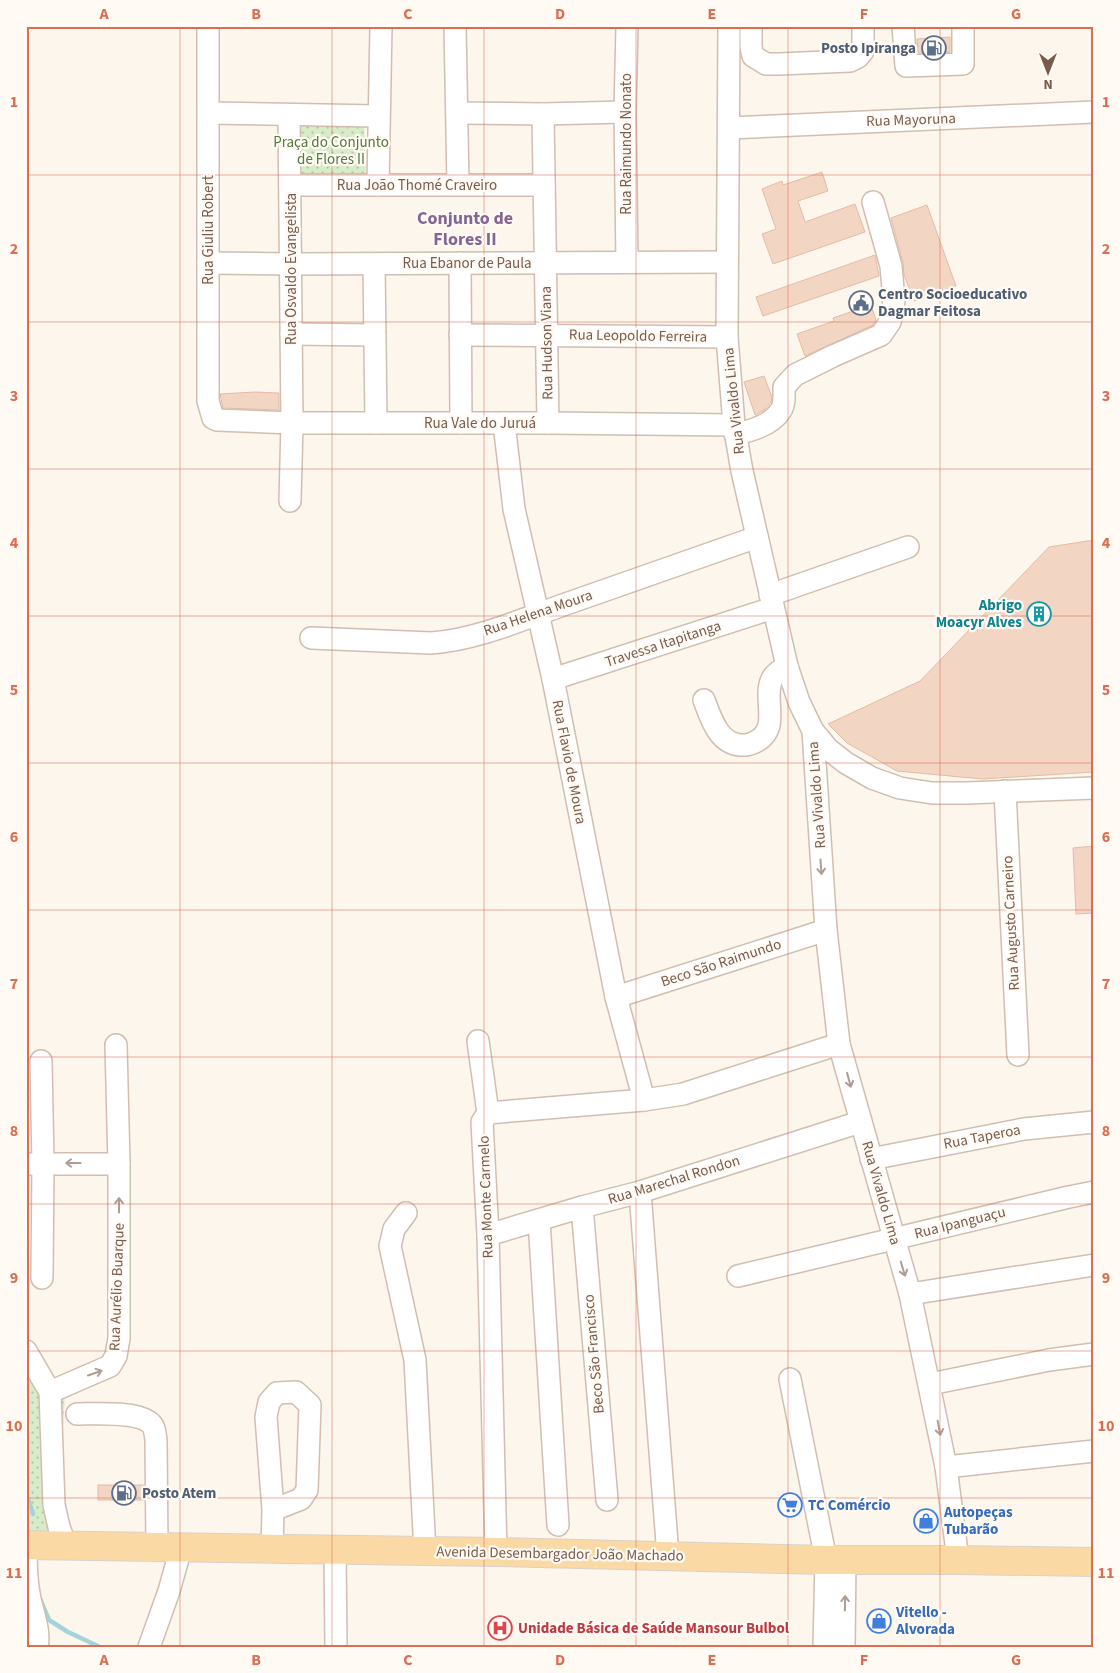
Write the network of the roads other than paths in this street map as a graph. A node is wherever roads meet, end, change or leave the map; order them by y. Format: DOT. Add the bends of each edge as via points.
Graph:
graph roads {
  1 [pos="208,26"];
  2 [pos="381,26"];
  3 [pos="455,26"];
  4 [pos="626,26"];
  5 [pos="730,26"];
  6 [pos="751,26"];
  7 [pos="863,26"];
  8 [pos="903,26"];
  9 [pos="963,26"];
  10 [pos="625,112"];
  11 [pos="1094,112"];
  12 [pos="209,113"];
  13 [pos="457,113"];
  14 [pos="543,114"];
  15 [pos="290,115"];
  16 [pos="378,116"];
  17 [pos="729,128"];
  18 [pos="378,184"];
  19 [pos="458,184"];
  20 [pos="544,184"];
  21 [pos="290,185"];
  22 [pos="874,202"];
  23 [pos="546,262"];
  24 [pos="627,262"];
  25 [pos="727,262"];
  26 [pos="208,263"];
  27 [pos="460,263"];
  28 [pos="291,264"];
  29 [pos="374,264"];
  30 [pos="291,334"];
  31 [pos="375,335"];
  32 [pos="460,335"];
  33 [pos="546,335"];
  34 [pos="727,337"];
  35 [pos="227,421"];
  36 [pos="292,423"];
  37 [pos="376,423"];
  38 [pos="461,423"];
  39 [pos="504,423"];
  40 [pos="548,423"];
  41 [pos="734,430"];
  42 [pos="290,500"];
  43 [pos="757,537"];
  44 [pos="908,547"];
  45 [pos="772,602"];
  46 [pos="537,614"];
  47 [pos="311,638"];
  48 [pos="787,666"];
  49 [pos="553,679"];
  50 [pos="704,700"];
  51 [pos="812,731"];
  52 [pos="1094,788"];
  53 [pos="1005,790"];
  54 [pos="826,930"];
  55 [pos="616,996"];
  56 [pos="478,1041"];
  57 [pos="839,1044"];
  58 [pos="116,1045"];
  59 [pos="1018,1055"];
  60 [pos="41,1061"];
  61 [pos="644,1100"];
  62 [pos="488,1113"];
  63 [pos="860,1122"];
  64 [pos="1094,1122"];
  65 [pos="871,1159"];
  66 [pos="35,1164"];
  67 [pos="119,1164"];
  68 [pos="640,1192"];
  69 [pos="1094,1192"];
  70 [pos="582,1207"];
  71 [pos="406,1213"];
  72 [pos="538,1220"];
  73 [pos="488,1235"];
  74 [pos="894,1239"];
  75 [pos="1094,1265"];
  76 [pos="738,1276"];
  77 [pos="42,1278"];
  78 [pos="910,1294"];
  79 [pos="26,1351"];
  80 [pos="1094,1354"];
  81 [pos="790,1379"];
  82 [pos="930,1384"];
  83 [pos="50,1392"];
  84 [pos="77,1414"];
  85 [pos="1094,1451"];
  86 [pos="946,1467"];
  87 [pos="607,1500"];
  88 [pos="273,1510"];
  89 [pos="558,1525"];
  90 [pos="26,1546"];
  91 [pos="66,1546"];
  92 [pos="168,1548"];
  93 [pos="272,1550"];
  94 [pos="335,1551"];
  95 [pos="425,1552"];
  96 [pos="496,1552"];
  97 [pos="668,1556"];
  98 [pos="836,1560"];
  99 [pos="958,1560"];
  100 [pos="1094,1562"];
  101 [pos="27,1578"];
  102 [pos="40,1645"];
  103 [pos="149,1647"];
  104 [pos="336,1647"];
  105 [pos="824,1647"];
  106 [pos="844,1647"];
  1 -- 12 [label="street, Rua Giuliu Robert"];
  2 -- 16 [label="street"];
  3 -- 13 [label="street"];
  4 -- 10 [label="street, Rua Raimundo Nonato"];
  5 -- 17 [label="street, Rua Vivaldo Lima"];
  6 -- 7 [label="street" via="753,56 766,64 779,64 850,61 863,51"];
  8 -- 9 [label="street" via="906,66 963,64"];
  10 -- 14 [label="street"];
  10 -- 24 [label="street, Rua Raimundo Nonato"];
  11 -- 17 [label="street, Rua Mayoruna"];
  12 -- 15 [label="street"];
  12 -- 26 [label="street, Rua Giuliu Robert"];
  13 -- 14 [label="street"];
  13 -- 19 [label="street"];
  14 -- 20 [label="street, Rua Hudson Viana"];
  15 -- 16 [label="street"];
  15 -- 21 [label="street, Rua Osvaldo Evangelista"];
  16 -- 18 [label="street"];
  17 -- 25 [label="street, Rua Vivaldo Lima"];
  18 -- 19 [label="street, Rua João Thomé Craveiro"];
  18 -- 21 [label="street, Rua João Thomé Craveiro"];
  19 -- 20 [label="street, Rua João Thomé Craveiro"];
  20 -- 23 [label="street, Rua Hudson Viana"];
  21 -- 28 [label="street, Rua Osvaldo Evangelista"];
  22 -- 41 [label="street, Rua Vale do Juruá" via="891,266 894,300 890,322 881,335 795,375 784,387 781,410 772,419 753,430"];
  23 -- 24 [label="street, Rua Ebanor de Paula"];
  23 -- 27 [label="street, Rua Ebanor de Paula"];
  23 -- 33 [label="street, Rua Hudson Viana"];
  24 -- 25 [label="street, Rua Ebanor de Paula"];
  25 -- 34 [label="street, Rua Vivaldo Lima"];
  26 -- 28 [label="street, Rua Ebanor de Paula"];
  26 -- 35 [label="street, Rua Giuliu Robert" via="208,401 213,418"];
  27 -- 29 [label="street, Rua Ebanor de Paula"];
  27 -- 32 [label="street"];
  28 -- 29 [label="street, Rua Ebanor de Paula"];
  28 -- 30 [label="street, Rua Osvaldo Evangelista"];
  29 -- 31 [label="street"];
  30 -- 31 [label="street"];
  30 -- 36 [label="street, Rua Osvaldo Evangelista"];
  31 -- 37 [label="street"];
  32 -- 33 [label="street, Rua Leopoldo Ferreira"];
  32 -- 38 [label="street"];
  33 -- 34 [label="street, Rua Leopoldo Ferreira"];
  33 -- 40 [label="street, Rua Hudson Viana"];
  34 -- 41 [label="street, Rua Vivaldo Lima"];
  35 -- 36 [label="street, Rua Vale do Juruá"];
  36 -- 37 [label="street, Rua Vale do Juruá"];
  36 -- 42 [label="street, Rua Osvaldo Evangelista"];
  37 -- 38 [label="street, Rua Vale do Juruá"];
  38 -- 39 [label="street, Rua Vale do Juruá"];
  39 -- 40 [label="street, Rua Vale do Juruá"];
  39 -- 46 [label="street, Rua Flavio de Moura" via="514,509"];
  40 -- 41 [label="street, Rua Vale do Juruá"];
  41 -- 43 [label="street, Rua Vivaldo Lima"];
  43 -- 45 [label="street, Rua Vivaldo Lima"];
  43 -- 46 [label="street, Rua Helena Moura"];
  44 -- 45 [label="street, Travessa Itapitanga"];
  45 -- 48 [label="street, Rua Vivaldo Lima"];
  45 -- 49 [label="street, Travessa Itapitanga"];
  46 -- 47 [label="street, Rua Helena Moura" via="448,642"];
  46 -- 49 [label="street, Rua Flavio de Moura"];
  48 -- 50 [label="street" via="771,680 768,730 761,739 748,745 724,740"];
  48 -- 51 [label="street, Rua Vivaldo Lima"];
  49 -- 55 [label="street, Rua Flavio de Moura"];
  51 -- 53 [label="street" via="846,763 872,778 900,788 932,793"];
  51 -- 54 [label="street, Rua Vivaldo Lima, one-way"];
  52 -- 53 [label="street"];
  53 -- 59 [label="street, Rua Augusto Carneiro"];
  54 -- 55 [label="street, Beco São Raimundo"];
  54 -- 57 [label="street, Rua Vivaldo Lima"];
  55 -- 61 [label="street, Rua Flavio de Moura"];
  56 -- 62 [label="street"];
  57 -- 61 [label="street" via="683,1094"];
  57 -- 63 [label="street, Rua Vivaldo Lima, one-way"];
  58 -- 67 [label="street, Rua Aurélio Buarque"];
  60 -- 66 [label="street"];
  61 -- 62 [label="street"];
  62 -- 73 [label="street, Rua Monte Carmelo" via="482,1122"];
  63 -- 65 [label="street, Rua Vivaldo Lima"];
  63 -- 68 [label="street, Rua Marechal Rondon"];
  64 -- 65 [label="street, Rua Taperoa" via="1024,1129"];
  65 -- 74 [label="street, Rua Vivaldo Lima"];
  67 -- 66 [label="street, one-way"];
  66 -- 77 [label="street"];
  83 -- 67 [label="street, Rua Aurélio Buarque, one-way" via="110,1366 116,1356 119,1338"];
  68 -- 70 [label="street, Rua Marechal Rondon"];
  68 -- 97 [label="street"];
  69 -- 74 [label="street, Rua Ipanguaçu"];
  70 -- 72 [label="street, Rua Marechal Rondon"];
  70 -- 87 [label="street, Beco São Francisco"];
  71 -- 95 [label="street" via="394,1229 390,1246 415,1360"];
  72 -- 73 [label="street, Rua Marechal Rondon"];
  72 -- 89 [label="street"];
  73 -- 96 [label="street, Rua Monte Carmelo"];
  74 -- 76 [label="street, Rua Ipanguaçu"];
  74 -- 78 [label="street, Rua Vivaldo Lima, one-way"];
  75 -- 78 [label="street"];
  78 -- 82 [label="street, Rua Vivaldo Lima"];
  79 -- 83 [label="street"];
  80 -- 82 [label="street"];
  81 -- 98 [label="street"];
  82 -- 86 [label="street, Rua Vivaldo Lima, one-way"];
  83 -- 91 [label="street" via="54,1505"];
  84 -- 92 [label="street" via="132,1416 150,1423 155,1430"];
  85 -- 86 [label="street"];
  86 -- 99 [label="street, Rua Vivaldo Lima"];
  88 -- 88 [label="street" via="266,1417 269,1402 278,1393 296,1392 310,1405 307,1490 302,1499"];
  88 -- 93 [label="street"];
  90 -- 91 [label="main road, Avenida Desembargador João Machado"];
  90 -- 101 [label="street"];
  91 -- 92 [label="main road, Avenida Desembargador João Machado"];
  92 -- 93 [label="main road, Avenida Desembargador João Machado"];
  92 -- 103 [label="street" via="169,1591"];
  93 -- 94 [label="main road, Avenida Desembargador João Machado"];
  94 -- 95 [label="main road, Avenida Desembargador João Machado"];
  94 -- 104 [label="street"];
  95 -- 96 [label="main road, Avenida Desembargador João Machado"];
  96 -- 97 [label="main road, Avenida Desembargador João Machado"];
  97 -- 98 [label="main road, Avenida Desembargador João Machado"];
  98 -- 99 [label="main road, Avenida Desembargador João Machado"];
  98 -- 105 [label="street"];
  106 -- 98 [label="street, one-way"];
  99 -- 100 [label="main road, Avenida Desembargador João Machado"];
  101 -- 102 [label="street"];
}
